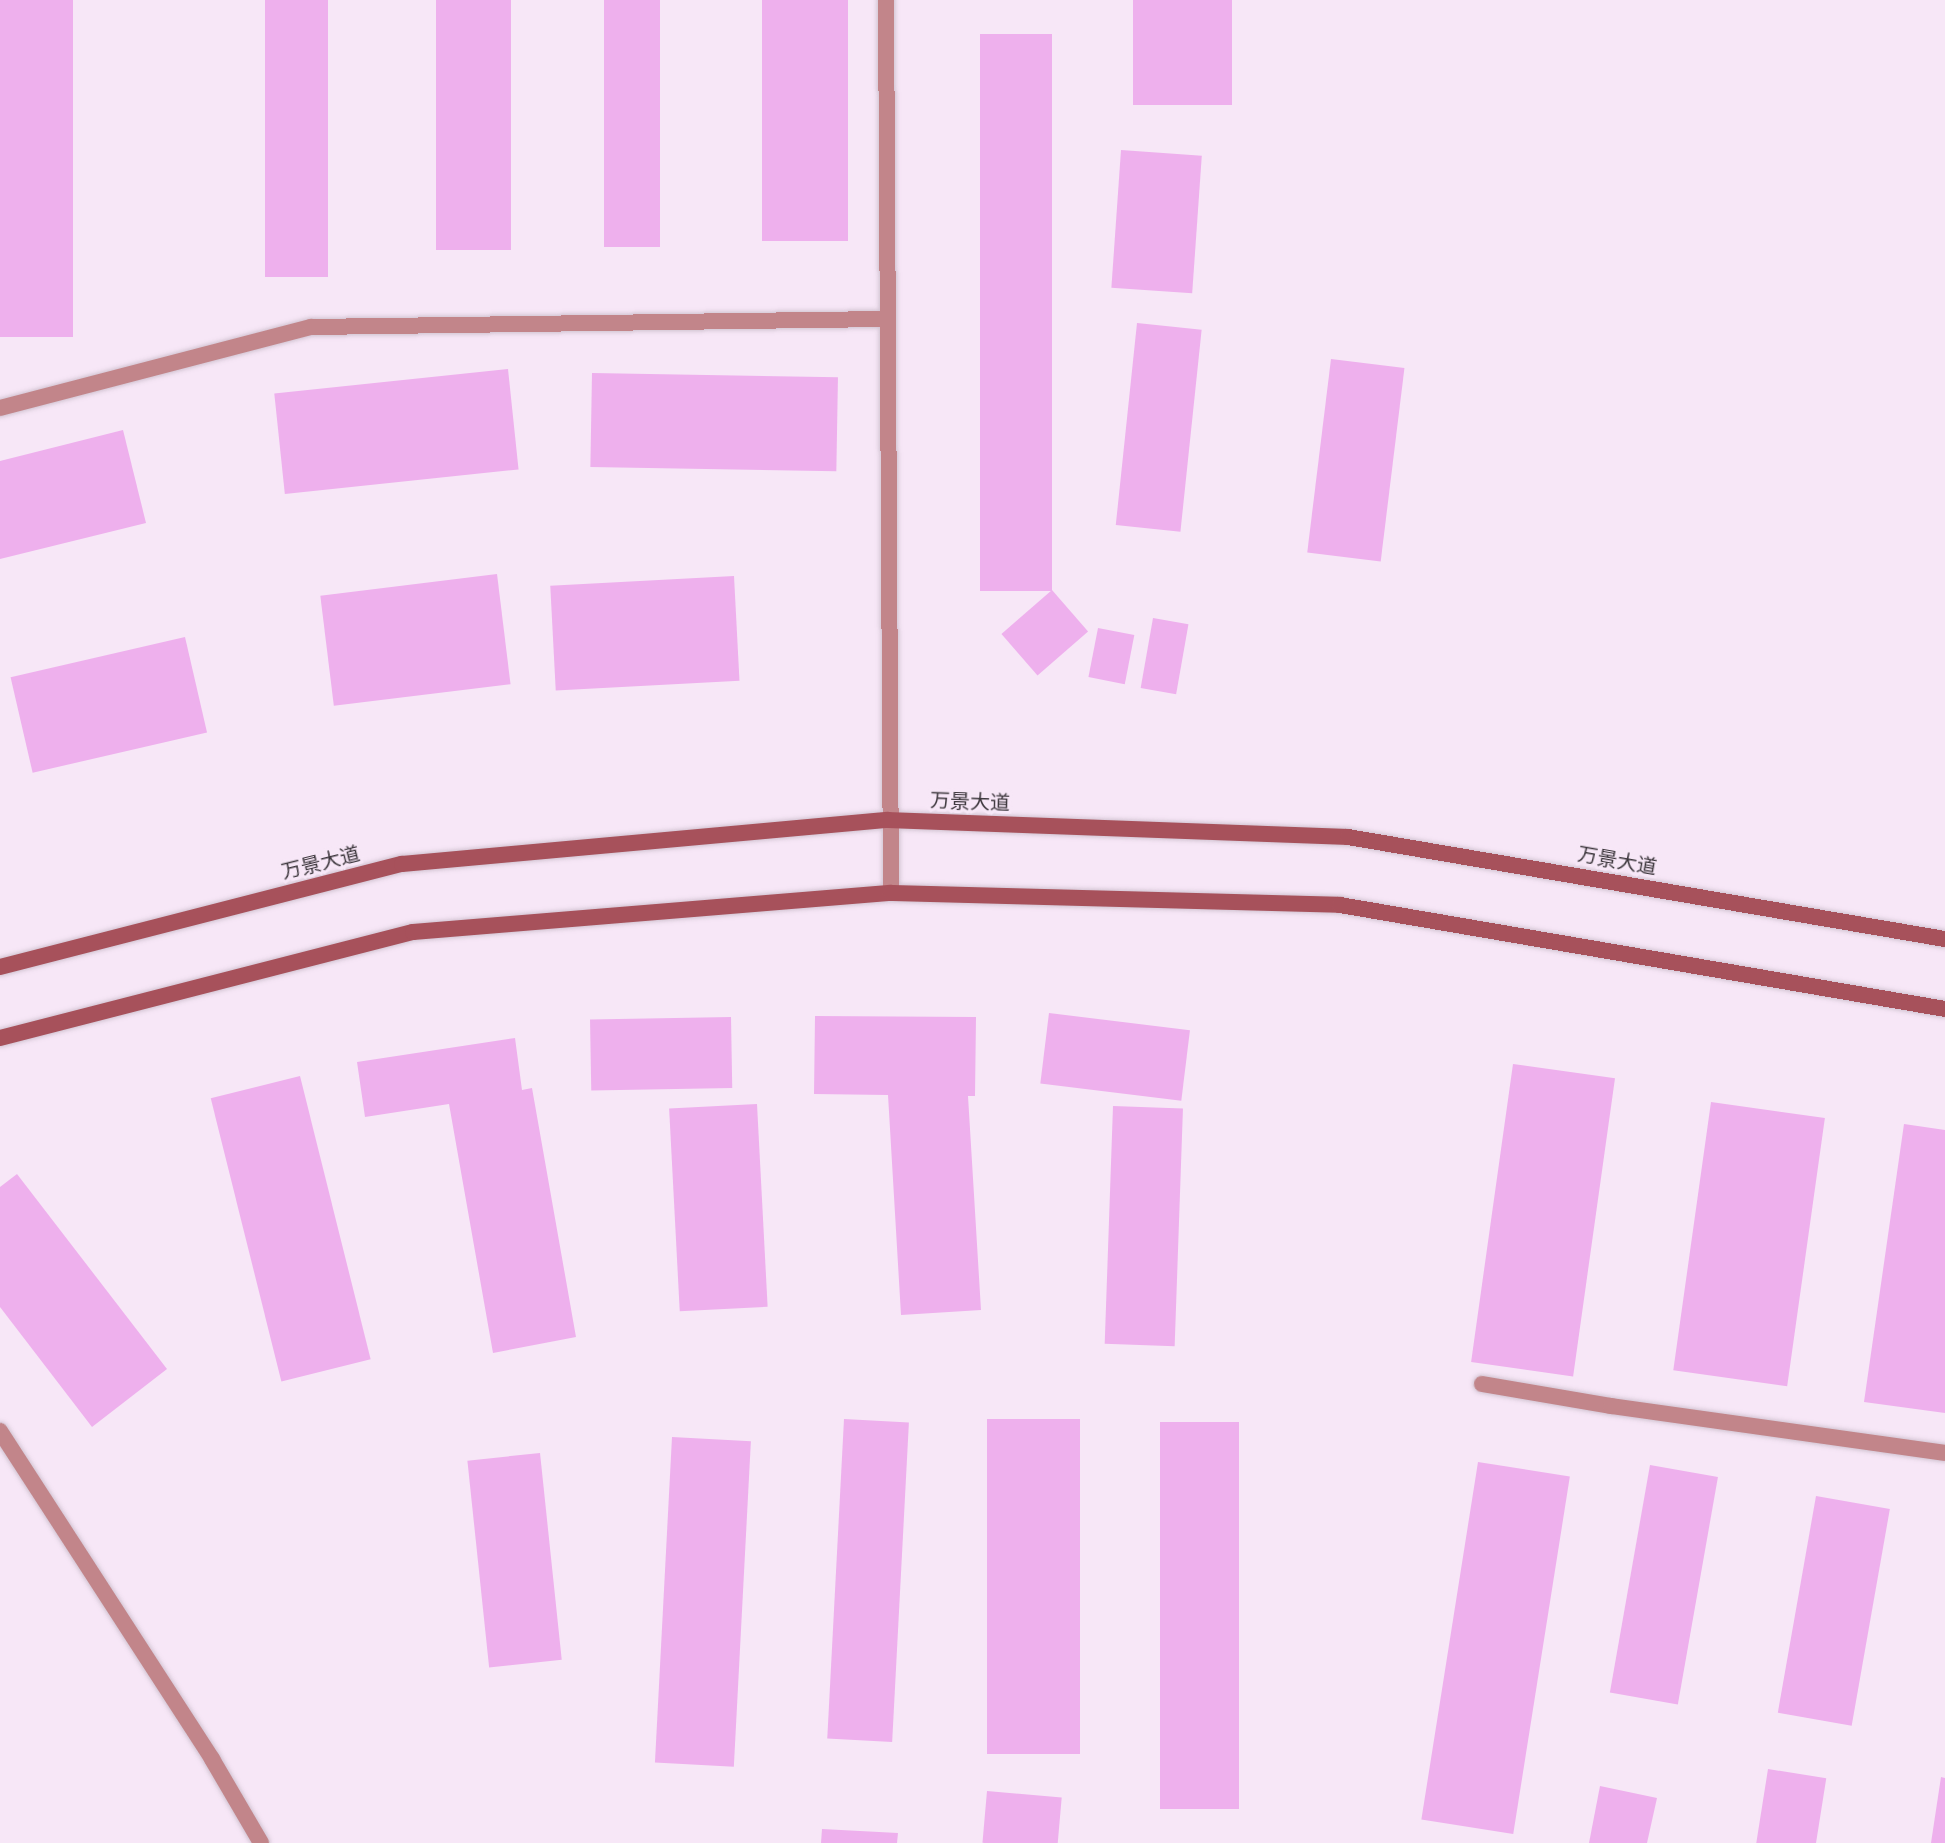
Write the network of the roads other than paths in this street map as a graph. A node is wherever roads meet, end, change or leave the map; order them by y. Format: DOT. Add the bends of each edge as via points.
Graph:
graph roads {
  1 [pos="886,0"];
  2 [pos="887,319"];
  3 [pos="0,408"];
  4 [pos="888,820"];
  5 [pos="891,893"];
  6 [pos="1945,939"];
  7 [pos="0,967"];
  8 [pos="1945,1009"];
  9 [pos="0,1038"];
  10 [pos="1482,1384"];
  11 [pos="0,1431"];
  12 [pos="1945,1453"];
  13 [pos="261,1843"];
  1 -- 2 [label="street"];
  2 -- 3 [label="street" via="311,327"];
  2 -- 4 [label="street"];
  4 -- 5 [label="street"];
  4 -- 6 [label="main road, 万景大道" via="1348,837"];
  4 -- 7 [label="main road, 万景大道" via="402,864"];
  5 -- 8 [label="main road" via="1340,905"];
  5 -- 9 [label="main road" via="413,932"];
  10 -- 12 [label="street"];
  11 -- 13 [label="street"];
}
